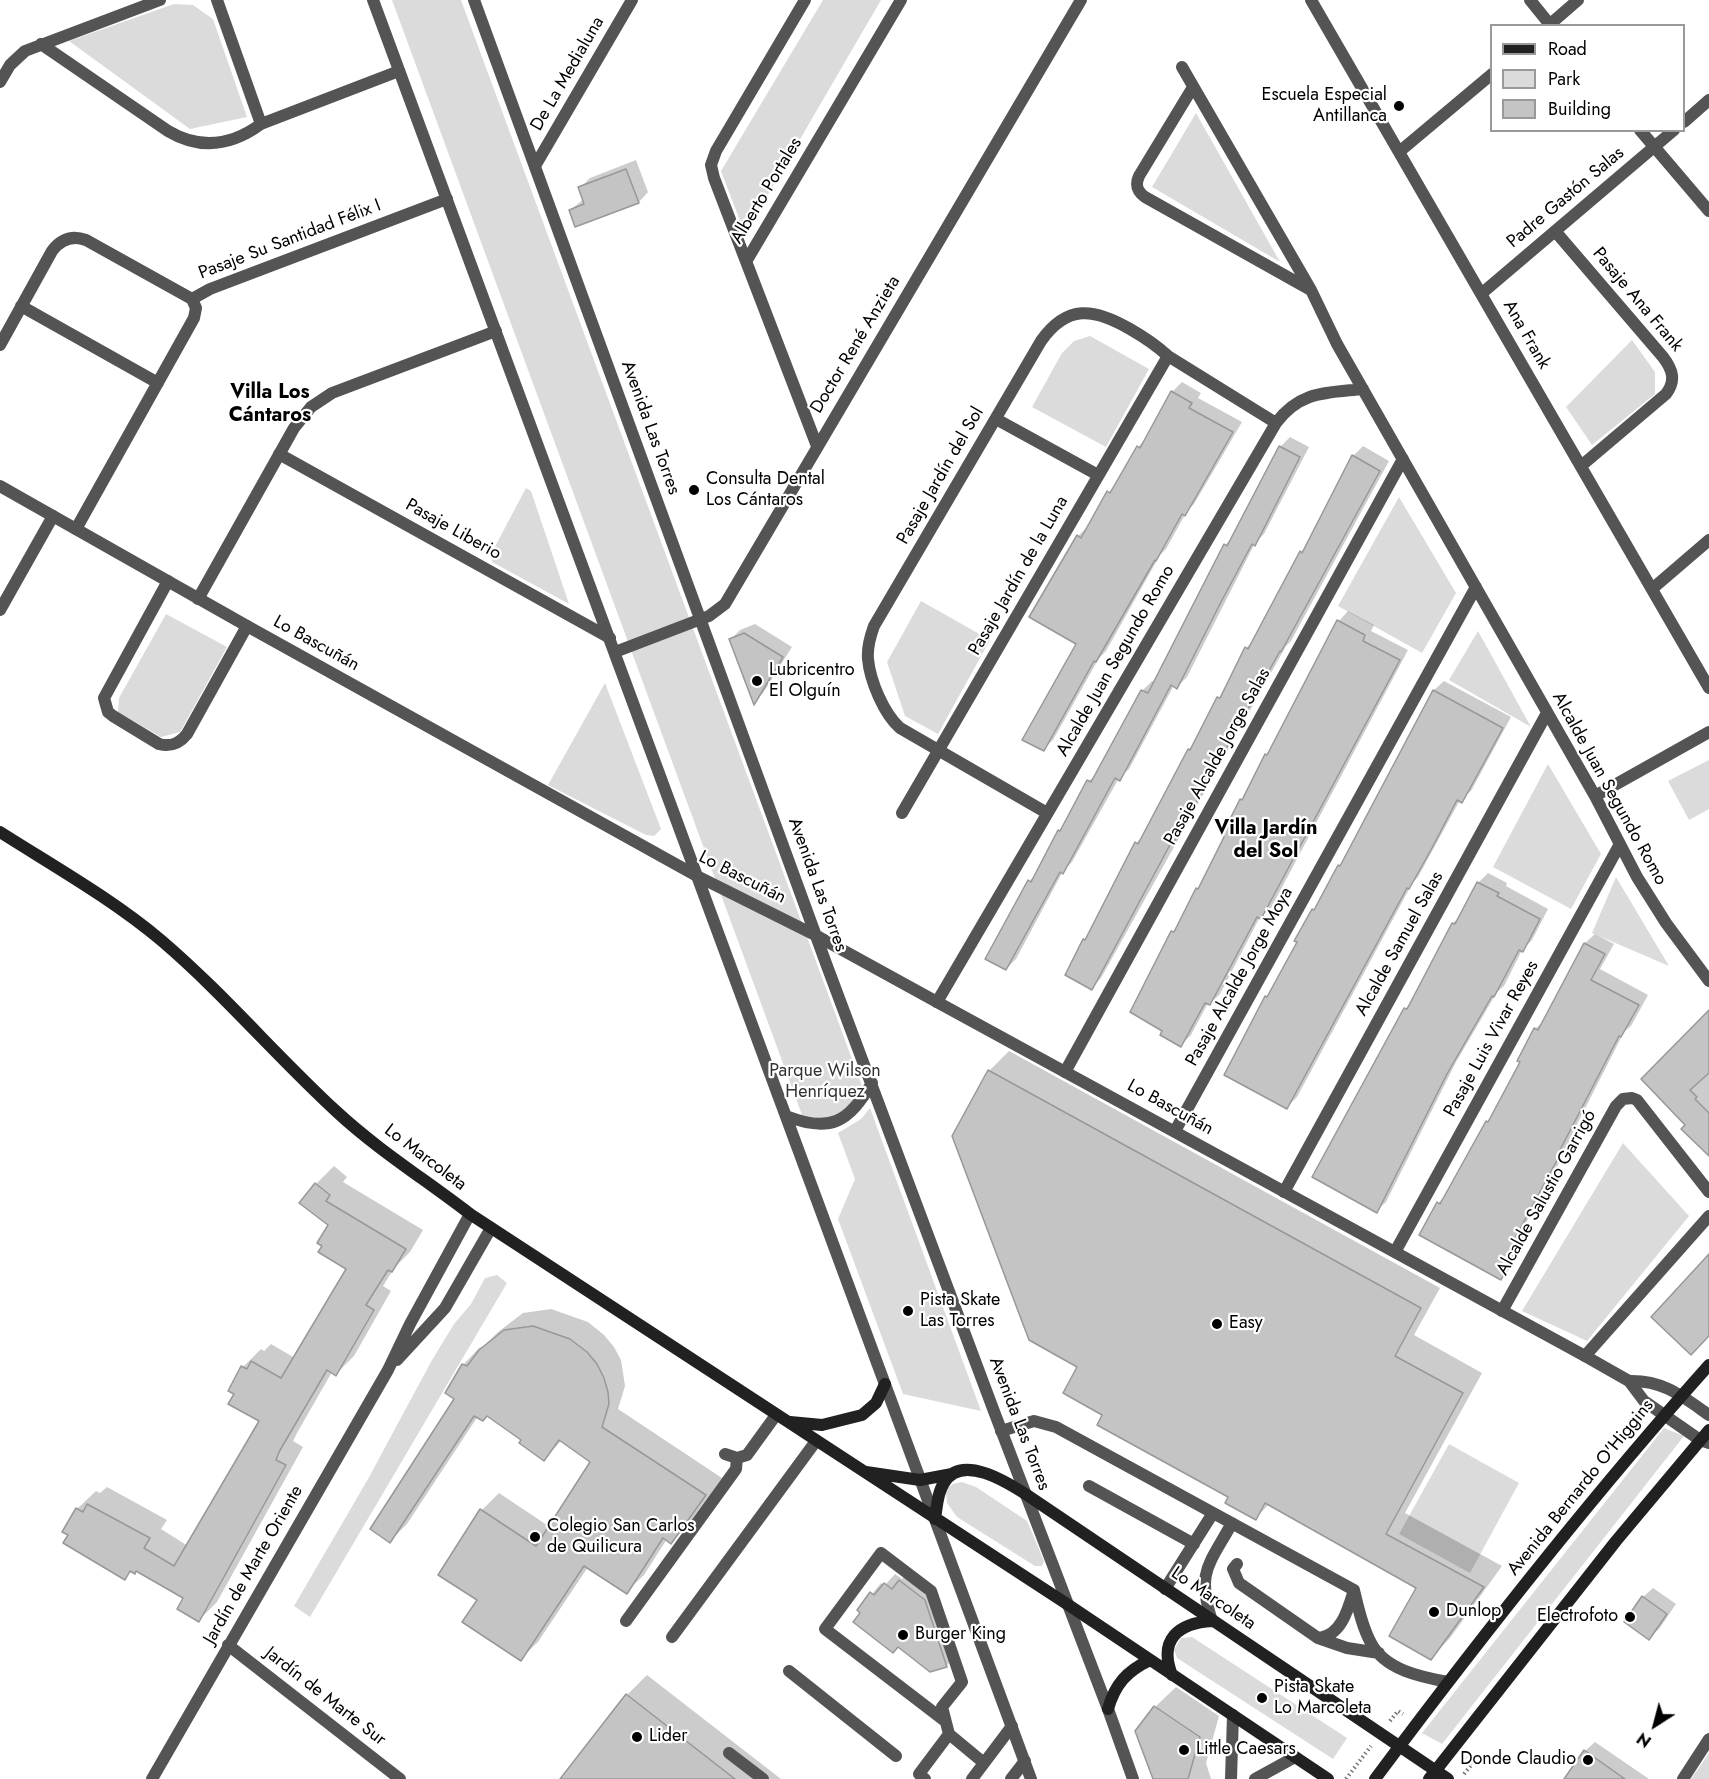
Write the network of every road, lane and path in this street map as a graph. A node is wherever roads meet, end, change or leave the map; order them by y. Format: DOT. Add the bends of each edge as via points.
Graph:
graph roads {
  1 [pos="160,0"];
  2 [pos="217,0"];
  3 [pos="373,0"];
  4 [pos="474,0"];
  5 [pos="632,0"];
  6 [pos="806,0"];
  7 [pos="901,0"];
  8 [pos="1081,0"];
  9 [pos="1311,0"];
  10 [pos="1530,0"];
  11 [pos="1578,0"];
  12 [pos="1549,24"];
  13 [pos="1551,24"];
  14 [pos="41,44"];
  15 [pos="1182,67"];
  16 [pos="399,71"];
  17 [pos="1490,75"];
  18 [pos="0,82"];
  19 [pos="1193,87"];
  20 [pos="1709,100"];
  21 [pos="1685,120"];
  22 [pos="261,124"];
  23 [pos="1642,132"];
  24 [pos="1672,132"];
  25 [pos="1654,147"];
  26 [pos="1399,152"];
  27 [pos="535,166"];
  28 [pos="447,200"];
  29 [pos="1709,211"];
  30 [pos="1556,231"];
  31 [pos="747,260"];
  32 [pos="1311,290"];
  33 [pos="1481,294"];
  34 [pos="192,299"];
  35 [pos="21,306"];
  36 [pos="496,331"];
  37 [pos="0,345"];
  38 [pos="1168,356"];
  39 [pos="158,383"];
  40 [pos="1363,389"];
  41 [pos="996,419"];
  42 [pos="1276,423"];
  43 [pos="817,446"];
  44 [pos="279,454"];
  45 [pos="1403,459"];
  46 [pos="1581,466"];
  47 [pos="1098,475"];
  48 [pos="0,486"];
  49 [pos="53,516"];
  50 [pos="76,529"];
  51 [pos="1709,540"];
  52 [pos="168,581"];
  53 [pos="1476,587"];
  54 [pos="1652,589"];
  55 [pos="198,598"];
  56 [pos="0,610"];
  57 [pos="700,620"];
  58 [pos="247,626"];
  59 [pos="609,638"];
  60 [pos="615,652"];
  61 [pos="1709,688"];
  62 [pos="1547,713"];
  63 [pos="1709,732"];
  64 [pos="939,751"];
  65 [pos="1595,796"];
  66 [pos="902,813"];
  67 [pos="1047,813"];
  68 [pos="0,832"];
  69 [pos="1620,844"];
  70 [pos="697,876"];
  71 [pos="817,936"];
  72 [pos="1709,981"];
  73 [pos="937,1002"];
  74 [pos="1065,1072"];
  75 [pos="872,1083"];
  76 [pos="786,1116"];
  77 [pos="1174,1131"];
  78 [pos="1709,1191"];
  79 [pos="1284,1192"];
  80 [pos="470,1214"];
  81 [pos="1709,1216"];
  82 [pos="491,1228"];
  83 [pos="1395,1252"];
  84 [pos="1502,1311"];
  85 [pos="1585,1356"];
  86 [pos="1709,1365"];
  87 [pos="388,1370"];
  88 [pos="1629,1380"];
  89 [pos="885,1384"];
  90 [pos="1682,1395"];
  91 [pos="1664,1415"];
  92 [pos="1709,1415"];
  93 [pos="781,1418"];
  94 [pos="1709,1430"];
  95 [pos="1001,1431"];
  96 [pos="816,1442"];
  97 [pos="1704,1442"];
  98 [pos="862,1471"];
  99 [pos="952,1474"];
  100 [pos="920,1480"];
  101 [pos="1089,1486"];
  102 [pos="1027,1495"];
  103 [pos="1213,1513"];
  104 [pos="935,1519"];
  105 [pos="1232,1523"];
  106 [pos="1194,1544"];
  107 [pos="1237,1564"];
  108 [pos="1165,1589"];
  109 [pos="1353,1590"];
  110 [pos="1070,1606"];
  111 [pos="626,1621"];
  112 [pos="1212,1621"];
  113 [pos="672,1637"];
  114 [pos="1318,1638"];
  115 [pos="228,1645"];
  116 [pos="1379,1653"];
  117 [pos="1150,1660"];
  118 [pos="789,1671"];
  119 [pos="1172,1675"];
  120 [pos="1448,1682"];
  121 [pos="1108,1709"];
  122 [pos="1398,1711"];
  123 [pos="1233,1715"];
  124 [pos="945,1721"];
  125 [pos="1416,1723"];
  126 [pos="1012,1726"];
  127 [pos="949,1734"];
  128 [pos="1709,1739"];
  129 [pos="1400,1745"];
  130 [pos="1453,1749"];
  131 [pos="729,1753"];
  132 [pos="896,1756"];
  133 [pos="1295,1757"];
  134 [pos="1025,1761"];
  135 [pos="984,1763"];
  136 [pos="1432,1775"];
  137 [pos="1259,1778"];
  138 [pos="152,1779"];
  139 [pos="400,1779"];
  140 [pos="763,1779"];
  141 [pos="925,1779"];
  142 [pos="972,1779"];
  143 [pos="1011,1779"];
  144 [pos="1031,1779"];
  145 [pos="1132,1779"];
  146 [pos="1230,1779"];
  147 [pos="1328,1779"];
  148 [pos="1375,1779"];
  149 [pos="1448,1779"];
  150 [pos="1461,1779"];
  151 [pos="1683,1779"];
  1 -- 14 [label="street"];
  2 -- 22 [label="street"];
  3 -- 16 [label="street"];
  4 -- 27 [label="street, Avenida Las Torres"];
  5 -- 27 [label="street, De La Medialuna"];
  6 -- 31 [label="street" via="712,158 714,178"];
  7 -- 31 [label="street, Alberto Portales"];
  8 -- 43 [label="street, Doctor René Anzieta"];
  9 -- 26 [label="street, Ana Frank"];
  10 -- 12 [label="street"];
  11 -- 13 [label="street"];
  14 -- 18 [label="street" via="17,57"];
  14 -- 22 [label="street" via="181,139 220,144"];
  15 -- 19 [label="street, Alcalde Juan Segundo Romo"];
  16 -- 22 [label="street"];
  16 -- 28 [label="street"];
  17 -- 26 [label="street"];
  19 -- 32 [label="street, Alcalde Juan Segundo Romo"];
  19 -- 32 [label="street" via="1139,176 1138,191"];
  20 -- 21 [label="street"];
  23 -- 25 [label="street"];
  24 -- 25 [label="street, Padre Gastón Salas"];
  25 -- 29 [label="street"];
  25 -- 30 [label="street, Padre Gastón Salas"];
  26 -- 33 [label="street, Ana Frank"];
  27 -- 57 [label="street, Avenida Las Torres"];
  28 -- 34 [label="street, Pasaje Su Santidad Félix I"];
  28 -- 36 [label="street"];
  30 -- 33 [label="street, Padre Gastón Salas"];
  30 -- 46 [label="street, Pasaje Ana Frank" via="1663,357 1673,380 1659,400"];
  31 -- 43 [label="street, Alberto Portales"];
  32 -- 40 [label="street, Alcalde Juan Segundo Romo"];
  33 -- 46 [label="street, Ana Frank"];
  34 -- 35 [label="street" via="86,240 73,237 56,245"];
  34 -- 39 [label="street, Pasaje Su Santidad Félix I" via="196,313"];
  35 -- 37 [label="street"];
  35 -- 39 [label="street"];
  36 -- 44 [label="street" via="321,399 301,417"];
  36 -- 59 [label="street"];
  38 -- 41 [label="street, Pasaje Jardín del Sol" via="1114,320 1092,313 1070,315 1053,325 1041,341"];
  38 -- 42 [label="street, Pasaje Jardín del Sol"];
  38 -- 47 [label="street, Pasaje Jardín de la Luna"];
  39 -- 50 [label="street, Pasaje Su Santidad Félix I"];
  40 -- 42 [label="street, Alcalde Juan Segundo Romo" via="1307,397 1288,409"];
  40 -- 45 [label="street, Alcalde Juan Segundo Romo"];
  41 -- 47 [label="street"];
  41 -- 64 [label="street, Pasaje Jardín del Sol" via="874,626 868,648 869,668 888,715 900,728"];
  42 -- 67 [label="street, Alcalde Juan Segundo Romo"];
  43 -- 57 [label="street, Doctor René Anzieta" via="724,604"];
  44 -- 55 [label="street"];
  44 -- 59 [label="street, Pasaje Liberio"];
  45 -- 53 [label="street, Alcalde Juan Segundo Romo"];
  45 -- 74 [label="street, Pasaje Alcalde Jorge Salas"];
  46 -- 54 [label="street, Ana Frank"];
  47 -- 64 [label="street, Pasaje Jardín de la Luna"];
  48 -- 49 [label="street, Lo Bascuñán"];
  49 -- 50 [label="street, Lo Bascuñán"];
  49 -- 56 [label="street"];
  50 -- 52 [label="street, Lo Bascuñán"];
  51 -- 54 [label="street"];
  52 -- 55 [label="street, Lo Bascuñán"];
  52 -- 58 [label="street" via="104,699 113,716 159,744 175,745 182,741"];
  53 -- 62 [label="street, Alcalde Juan Segundo Romo"];
  53 -- 77 [label="street, Pasaje Alcalde Jorge Moya"];
  54 -- 61 [label="street, Ana Frank"];
  55 -- 58 [label="street, Lo Bascuñán"];
  57 -- 60 [label="street, Doctor René Anzieta"];
  57 -- 71 [label="street, Avenida Las Torres"];
  58 -- 70 [label="street, Lo Bascuñán"];
  59 -- 60 [label="street"];
  60 -- 70 [label="street"];
  62 -- 65 [label="street, Alcalde Juan Segundo Romo"];
  62 -- 79 [label="street, Alcalde Samuel Salas"];
  63 -- 65 [label="street"];
  64 -- 66 [label="street, Pasaje Jardín de la Luna"];
  64 -- 67 [label="street, Pasaje Jardín del Sol"];
  65 -- 69 [label="street, Alcalde Juan Segundo Romo"];
  67 -- 73 [label="street, Alcalde Juan Segundo Romo"];
  68 -- 80 [label="main road, Lo Marcoleta" via="148,930 224,999 339,1114"];
  69 -- 72 [label="street, Alcalde Juan Segundo Romo" via="1651,901"];
  69 -- 83 [label="street, Pasaje Luis Vivar Reyes"];
  70 -- 71 [label="street, Lo Bascuñán"];
  70 -- 76 [label="street"];
  71 -- 73 [label="street, Lo Bascuñán"];
  71 -- 75 [label="street, Avenida Las Torres"];
  73 -- 74 [label="street, Lo Bascuñán"];
  74 -- 77 [label="street, Lo Bascuñán"];
  75 -- 76 [label="street" via="852,1112 839,1121 812,1124"];
  75 -- 95 [label="street, Avenida Las Torres"];
  76 -- 89 [label="street"];
  77 -- 79 [label="street, Lo Bascuñán"];
  78 -- 84 [label="street, Alcalde Salustio Garrigó" via="1640,1104 1632,1098 1619,1101"];
  79 -- 83 [label="street, Lo Bascuñán"];
  80 -- 82 [label="main road, Lo Marcoleta"];
  80 -- 87 [label="street, Jardín de Marte Oriente"];
  81 -- 85 [label="street"];
  82 -- 87 [label="street, Jardín de Marte Oriente" via="445,1308"];
  82 -- 93 [label="main road, Lo Marcoleta"];
  83 -- 84 [label="street, Lo Bascuñán"];
  84 -- 85 [label="street, Lo Bascuñán"];
  85 -- 88 [label="street, Lo Bascuñán"];
  86 -- 90 [label="main road, Avenida Bernardo O'Higgins"];
  87 -- 115 [label="street, Jardín de Marte Oriente"];
  88 -- 90 [label="street, Lo Bascuñán" via="1658,1383"];
  88 -- 91 [label="street, Lo Bascuñán" via="1644,1401"];
  89 -- 93 [label="main road" via="876,1403 862,1415 822,1425"];
  89 -- 100 [label="street"];
  90 -- 91 [label="main road, Avenida Bernardo O'Higgins"];
  90 -- 92 [label="street, Lo Bascuñán"];
  91 -- 97 [label="street, Lo Bascuñán"];
  91 -- 120 [label="main road, Avenida Bernardo O'Higgins"];
  93 -- 96 [label="main road, Lo Marcoleta"];
  93 -- 111 [label="street" via="747,1455 731,1456 736,1469"];
  94 -- 97 [label="main road"];
  95 -- 102 [label="street, Avenida Las Torres"];
  95 -- 103 [label="street" via="1034,1421 1056,1427"];
  96 -- 98 [label="main road, Lo Marcoleta"];
  96 -- 113 [label="street"];
  97 -- 130 [label="main road" via="1623,1532"];
  98 -- 100 [label="main road, Lo Marcoleta"];
  98 -- 104 [label="main road, Lo Marcoleta"];
  99 -- 100 [label="main road, Lo Marcoleta"];
  99 -- 102 [label="main road, Lo Marcoleta" via="978,1471"];
  99 -- 104 [label="main road" via="941,1489"];
  100 -- 104 [label="street"];
  101 -- 106 [label="street"];
  102 -- 108 [label="main road, Lo Marcoleta"];
  102 -- 110 [label="street, Avenida Las Torres"];
  103 -- 105 [label="street"];
  103 -- 106 [label="street"];
  104 -- 110 [label="main road, Lo Marcoleta"];
  104 -- 126 [label="street"];
  105 -- 109 [label="street"];
  105 -- 112 [label="street" via="1204,1578"];
  106 -- 108 [label="street"];
  107 -- 114 [label="street" via="1233,1569 1239,1583"];
  108 -- 112 [label="main road, Lo Marcoleta"];
  109 -- 114 [label="street" via="1339,1626 1331,1635"];
  109 -- 116 [label="street" via="1371,1643"];
  110 -- 117 [label="main road, Lo Marcoleta"];
  110 -- 121 [label="street, Avenida Las Torres"];
  112 -- 119 [label="main road" via="1191,1623 1179,1631 1168,1650"];
  112 -- 129 [label="main road, Lo Marcoleta"];
  114 -- 116 [label="street"];
  115 -- 138 [label="street, Jardín de Marte Oriente"];
  115 -- 139 [label="street, Jardín de Marte Sur"];
  116 -- 120 [label="street" via="1406,1672"];
  117 -- 119 [label="main road, Lo Marcoleta"];
  117 -- 121 [label="main road" via="1123,1677"];
  118 -- 132 [label="street"];
  119 -- 123 [label="main road, Lo Marcoleta"];
  120 -- 125 [label="main road, Avenida Bernardo O'Higgins"];
  121 -- 145 [label="street, Avenida Las Torres"];
  122 -- 125 [label="path"];
  123 -- 133 [label="main road, Lo Marcoleta"];
  123 -- 146 [label="street"];
  124 -- 124 [label="street" via="942,1707 962,1682 931,1591 881,1553 825,1629"];
  124 -- 127 [label="street"];
  125 -- 129 [label="main road, Avenida Bernardo O'Higgins"];
  126 -- 134 [label="street"];
  126 -- 135 [label="street"];
  127 -- 135 [label="street"];
  127 -- 141 [label="street" via="919,1774"];
  128 -- 151 [label="street"];
  129 -- 136 [label="main road, Lo Marcoleta"];
  129 -- 148 [label="main road, Avenida Bernardo O'Higgins"];
  130 -- 136 [label="main road"];
  130 -- 150 [label="path" via="1473,1763"];
  131 -- 140 [label="street"];
  133 -- 137 [label="street"];
  133 -- 147 [label="main road, Lo Marcoleta"];
  134 -- 143 [label="street"];
  134 -- 144 [label="street"];
  135 -- 142 [label="street"];
  136 -- 149 [label="main road, Lo Marcoleta"];
}
